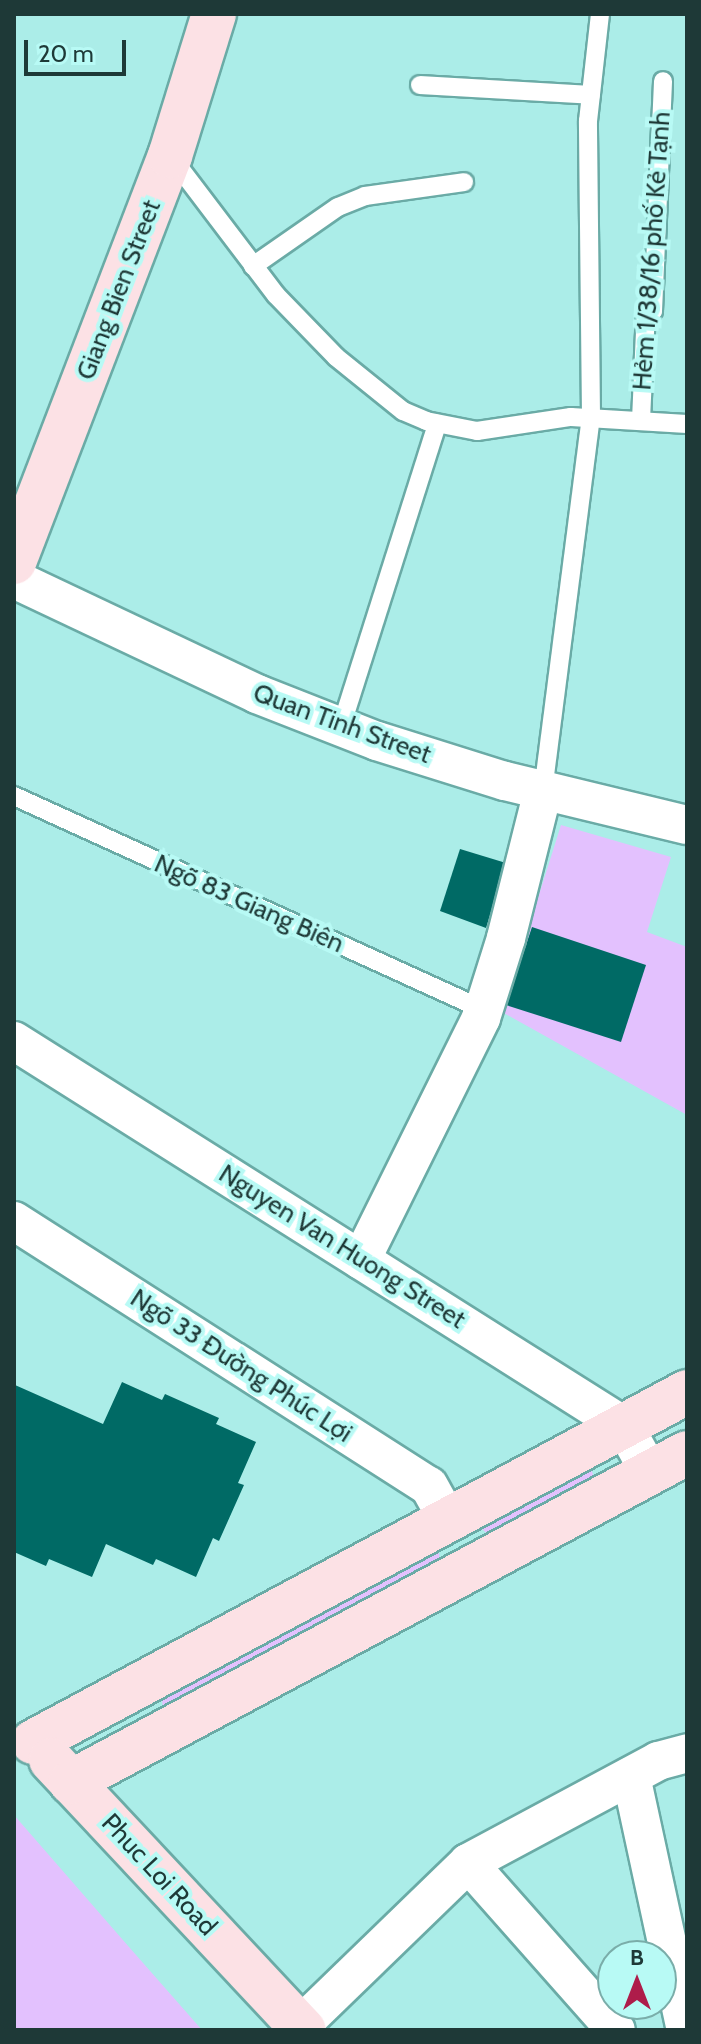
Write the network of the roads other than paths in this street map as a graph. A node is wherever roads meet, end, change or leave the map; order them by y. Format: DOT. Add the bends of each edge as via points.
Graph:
graph roads {
  1 [pos="214,14"];
  2 [pos="600,14"];
  3 [pos="663,81"];
  4 [pos="420,85"];
  5 [pos="591,95"];
  6 [pos="170,156"];
  7 [pos="464,182"];
  8 [pos="253,266"];
  9 [pos="591,416"];
  10 [pos="641,420"];
  11 [pos="437,424"];
  12 [pos="687,424"];
  13 [pos="14,562"];
  14 [pos="14,579"];
  15 [pos="341,727"];
  16 [pos="543,791"];
  17 [pos="14,796"];
  18 [pos="687,825"];
  19 [pos="484,1010"];
  20 [pos="14,1041"];
  21 [pos="16,1229"];
  22 [pos="361,1260"];
  23 [pos="687,1392"];
  24 [pos="624,1426"];
  25 [pos="668,1463"];
  26 [pos="448,1520"];
  27 [pos="474,1566"];
  28 [pos="24,1731"];
  29 [pos="687,1753"];
  30 [pos="631,1776"];
  31 [pos="71,1782"];
  32 [pos="468,1863"];
  33 [pos="302,2028"];
  34 [pos="616,2030"];
  35 [pos="686,2030"];
  1 -- 6 [label="street, Giang Bien Street"];
  2 -- 5 [label="lane"];
  3 -- 10 [label="lane, Hẻm 1/38/16 phố Kẻ Tạnh" via="653,311 646,311"];
  4 -- 5 [label="lane"];
  5 -- 9 [label="lane"];
  6 -- 8 [label="lane"];
  6 -- 13 [label="street, Giang Bien Street"];
  7 -- 8 [label="lane" via="365,196 338,207"];
  8 -- 11 [label="lane" via="336,357 382,397"];
  9 -- 10 [label="lane"];
  9 -- 11 [label="lane" via="477,431"];
  9 -- 16 [label="lane"];
  10 -- 12 [label="lane"];
  11 -- 15 [label="lane"];
  14 -- 15 [label="street, Quan Tinh Street" via="257,694"];
  15 -- 16 [label="street, Quan Tinh Street"];
  16 -- 18 [label="street, Quan Tinh Street"];
  16 -- 19 [label="street"];
  17 -- 19 [label="lane, Ngõ 83 Giang Biên"];
  19 -- 22 [label="street"];
  20 -- 22 [label="street, Nguyen Van Huong Street"];
  21 -- 26 [label="street, Ngõ 33 Đường Phúc Lợi" via="429,1486"];
  22 -- 24 [label="street, Nguyen Van Huong Street"];
  23 -- 24 [label="street"];
  24 -- 25 [label="street, Nguyen Van Huong Street"];
  24 -- 26 [label="street"];
  25 -- 27 [label="street"];
  26 -- 27 [label="street"];
  26 -- 28 [label="street"];
  27 -- 31 [label="street"];
  28 -- 31 [label="street, Phuc Loi Road"];
  29 -- 30 [label="street"];
  30 -- 32 [label="street"];
  30 -- 35 [label="street"];
  31 -- 33 [label="street, Phuc Loi Road"];
  32 -- 33 [label="street"];
  32 -- 34 [label="street"];
}
